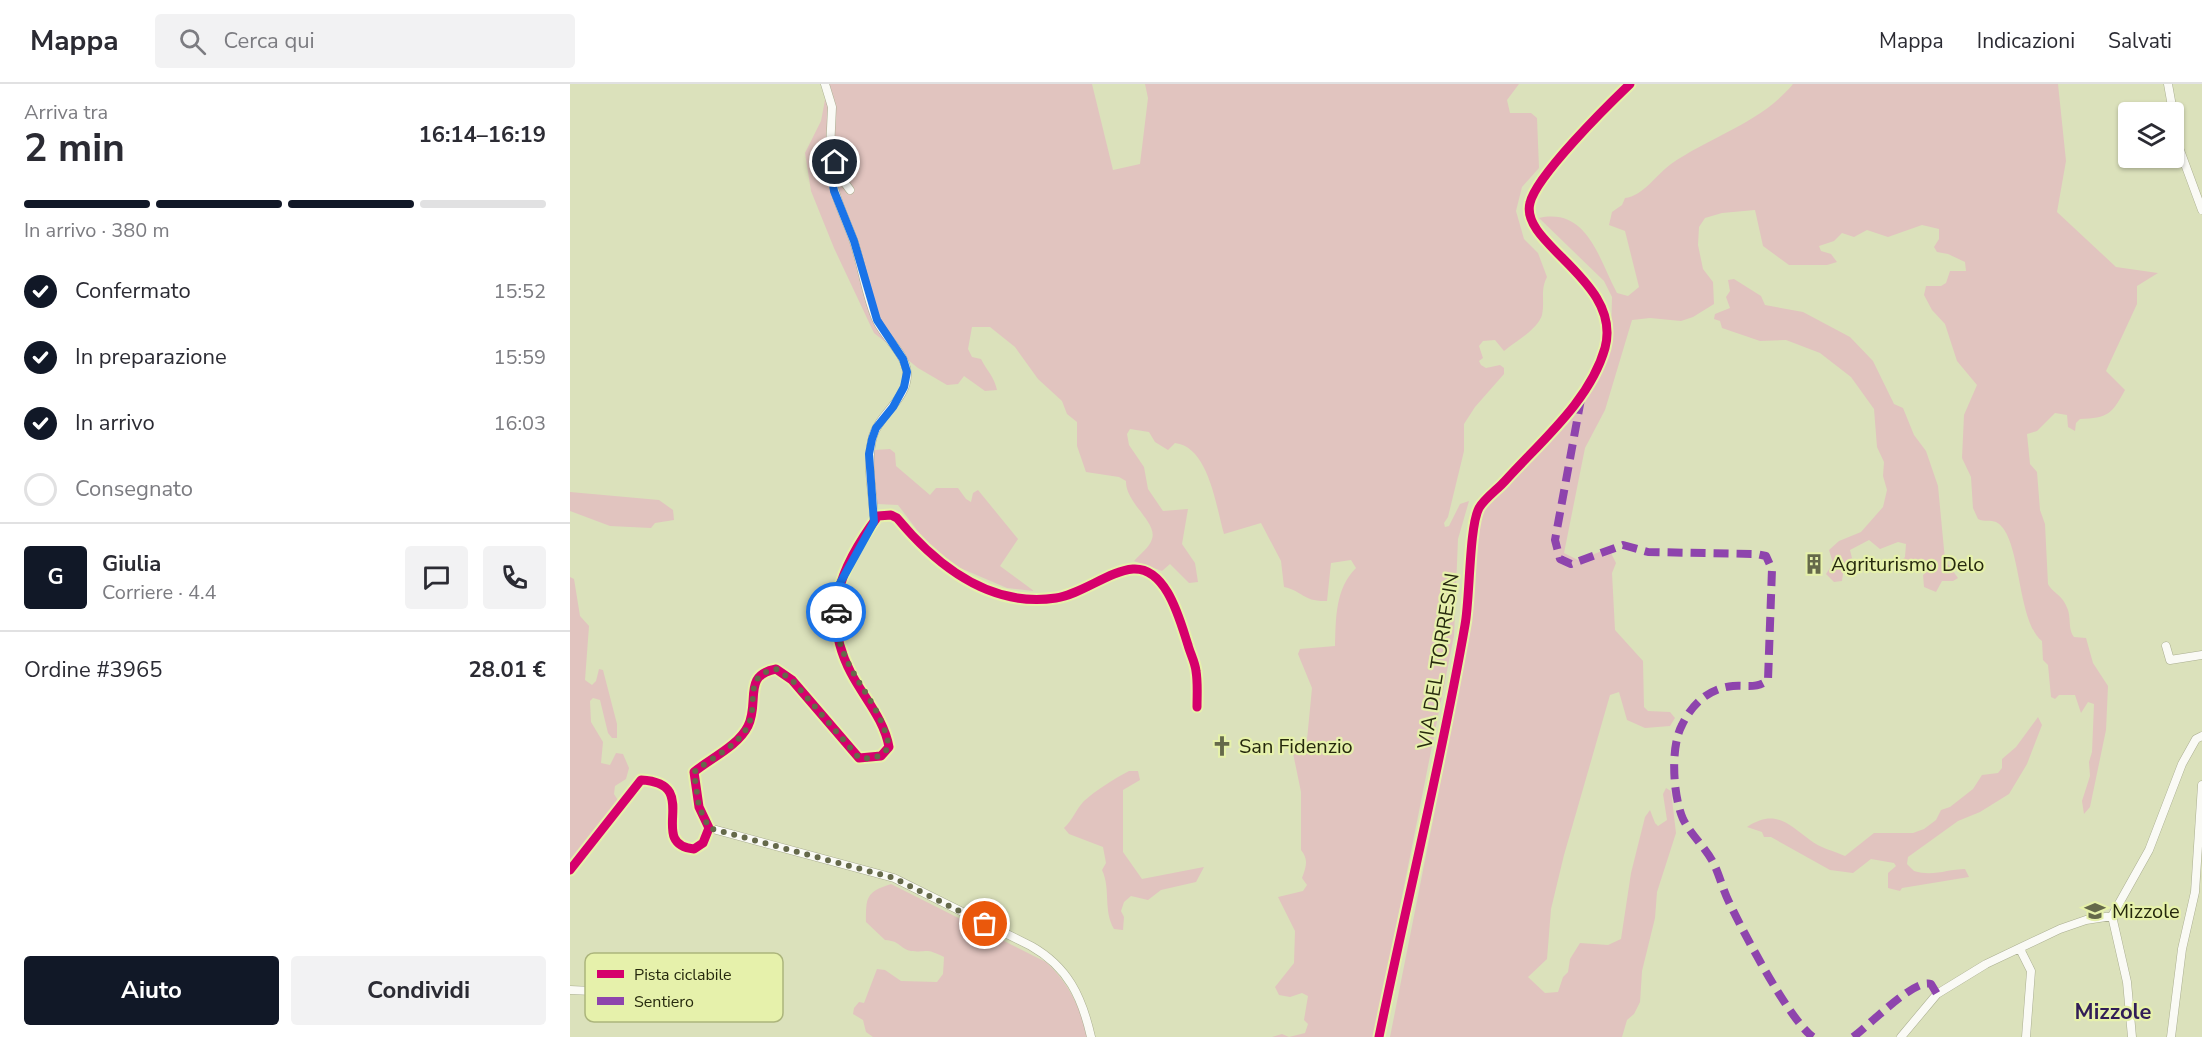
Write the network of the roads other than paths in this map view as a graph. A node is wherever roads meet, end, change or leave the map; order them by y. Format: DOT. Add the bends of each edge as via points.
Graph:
graph roads {
  1 [pos="825,84"];
  2 [pos="1630,84"];
  3 [pos="2168,84"];
  4 [pos="2171,102"];
  5 [pos="2184,160"];
  6 [pos="839,175"];
  7 [pos="850,190"];
  8 [pos="2202,210"];
  9 [pos="874,522"];
  10 [pos="2166,646"];
  11 [pos="2202,656"];
  12 [pos="1197,707"];
  13 [pos="2202,736"];
  14 [pos="2202,785"];
  15 [pos="2202,794"];
  16 [pos="709,828"];
  17 [pos="570,870"];
  18 [pos="2198,892"];
  19 [pos="2112,916"];
  20 [pos="2020,949"];
  21 [pos="570,990"];
  22 [pos="585,991"];
  23 [pos="1091,1037"];
  24 [pos="1379,1037"];
  25 [pos="1902,1037"];
  26 [pos="2026,1037"];
  27 [pos="2132,1037"];
  28 [pos="2171,1037"];
  1 -- 6 [label="street" via="832,107 830,150"];
  2 -- 24 [label="street, VIA DEL TORRESIN" via="1534,190 1528,206 1533,225 1586,279 1598,300 1606,330 1605,347 1590,385 1479,508 1466,620 1446,734"];
  3 -- 4 [label="street"];
  5 -- 8 [label="street"];
  6 -- 7 [label="street"];
  6 -- 9 [label="street" via="832,178 834,191 854,241 877,320 903,359 907,372 893,407 876,428 869,454"];
  9 -- 12 [label="street" via="878,516 897,518 944,567 959,577 1008,595 1056,598 1134,569 1148,573 1162,584 1182,622 1196,669"];
  9 -- 16 [label="street" via="839,585 835,629 851,673 886,731 889,747 881,756 859,758 792,680 776,669 764,671 755,680 747,727 730,746 694,772 699,807"];
  10 -- 11 [label="street" via="2170,660"];
  13 -- 19 [label="street" via="2196,739 2182,764 2149,850"];
  14 -- 15 [label="street"];
  15 -- 18 [label="street"];
  16 -- 17 [label="street" via="703,843 694,849 683,848 671,833 671,791 663,784 641,780"];
  16 -- 23 [label="street" via="894,878 1031,946 1053,960 1072,982"];
  18 -- 28 [label="street" via="2182,949"];
  19 -- 20 [label="street" via="2060,928"];
  19 -- 27 [label="street" via="2127,982"];
  20 -- 25 [label="street" via="1986,964 1937,994"];
  20 -- 26 [label="street" via="2031,971"];
  21 -- 22 [label="street"];
}
